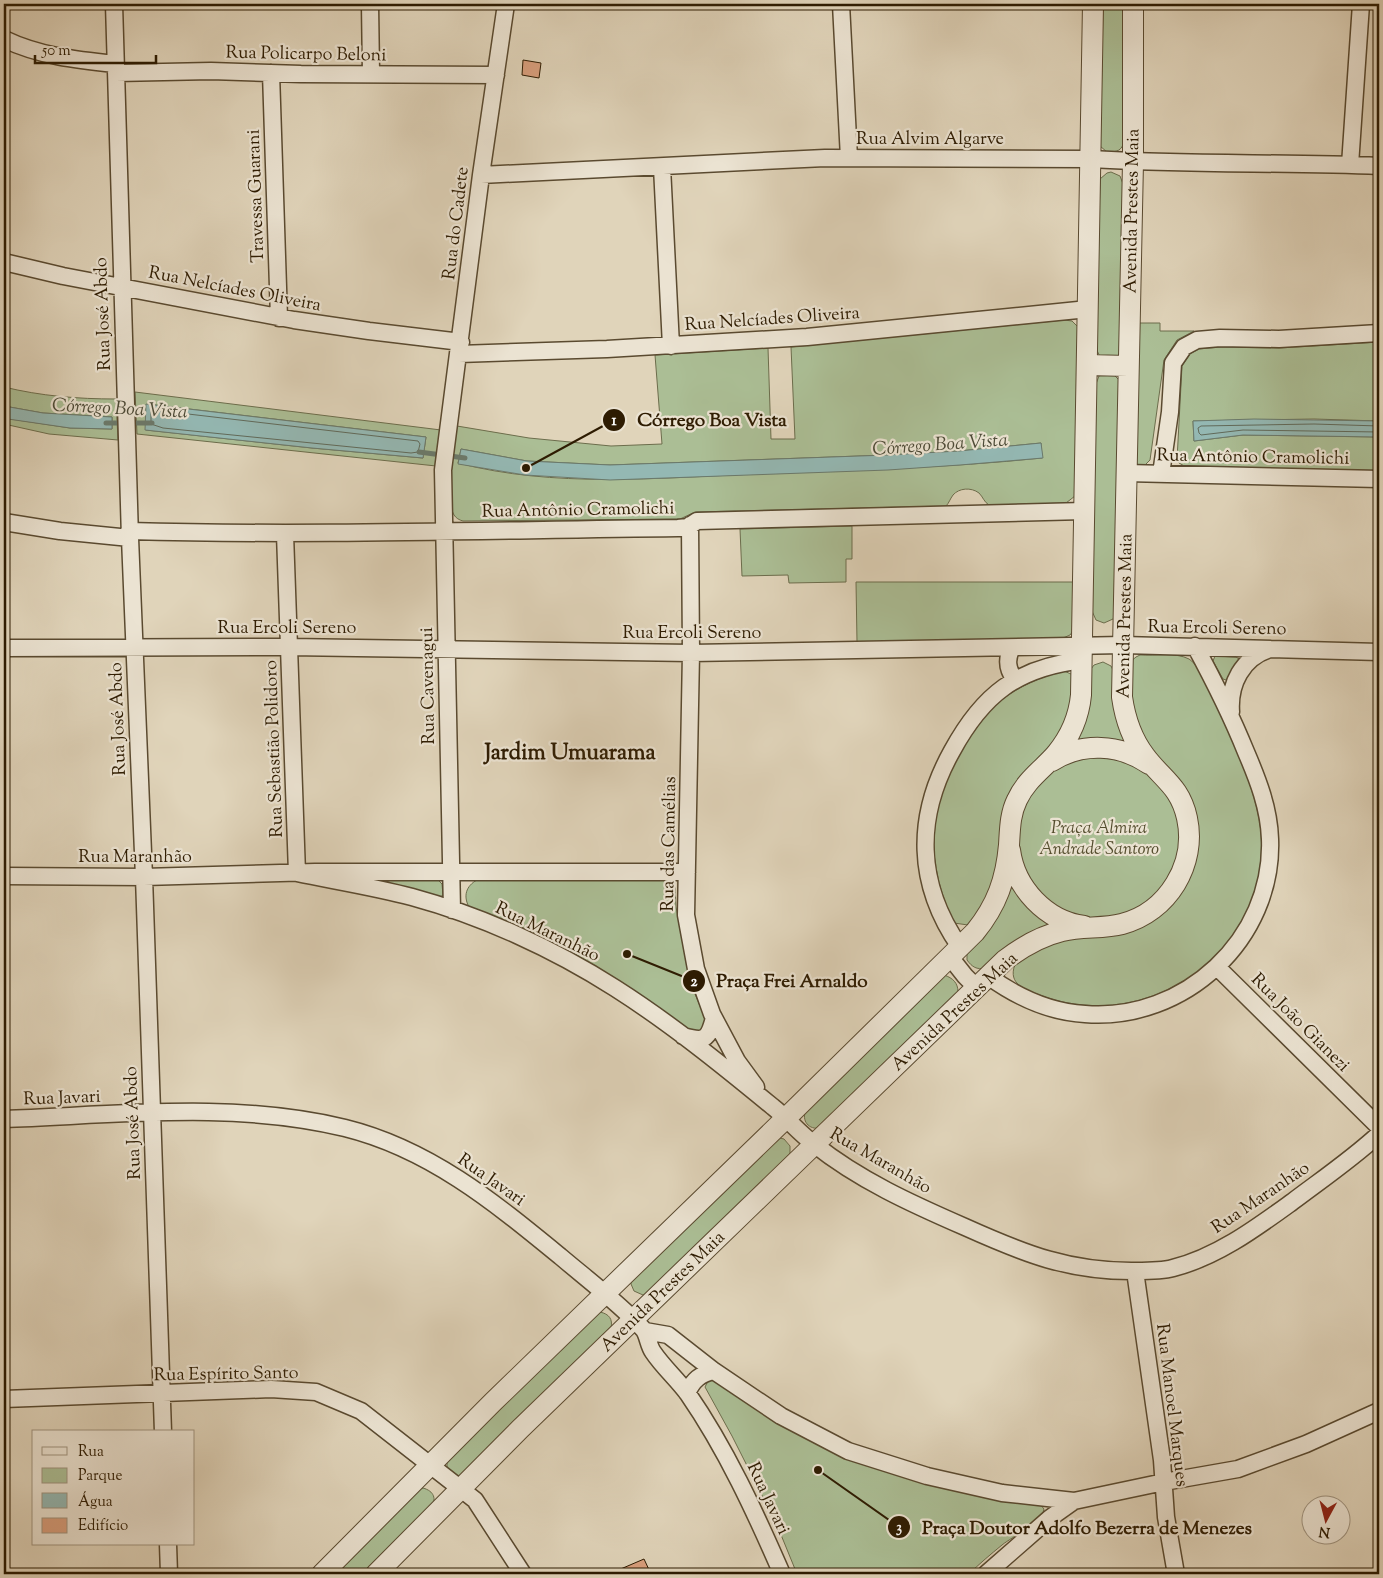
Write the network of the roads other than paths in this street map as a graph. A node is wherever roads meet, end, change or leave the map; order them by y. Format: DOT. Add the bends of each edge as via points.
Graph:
graph roads {
  1 [pos="114,4"];
  2 [pos="370,4"];
  3 [pos="506,4"];
  4 [pos="841,4"];
  5 [pos="1093,4"];
  6 [pos="1133,4"];
  7 [pos="1361,4"];
  8 [pos="4,39"];
  9 [pos="116,68"];
  10 [pos="271,72"];
  11 [pos="371,74"];
  12 [pos="496,76"];
  13 [pos="849,158"];
  14 [pos="1091,159"];
  15 [pos="1132,162"];
  16 [pos="1350,165"];
  17 [pos="1379,166"];
  18 [pos="662,167"];
  19 [pos="481,175"];
  20 [pos="4,262"];
  21 [pos="122,286"];
  22 [pos="1088,309"];
  23 [pos="279,318"];
  24 [pos="1379,333"];
  25 [pos="671,346"];
  26 [pos="460,348"];
  27 [pos="1087,365"];
  28 [pos="1128,366"];
  29 [pos="446,454"];
  30 [pos="1126,473"];
  31 [pos="1162,474"];
  32 [pos="1379,478"];
  33 [pos="1084,511"];
  34 [pos="4,522"];
  35 [pos="690,526"];
  36 [pos="443,531"];
  37 [pos="285,534"];
  38 [pos="130,535"];
  39 [pos="1123,645"];
  40 [pos="1195,646"];
  41 [pos="134,647"];
  42 [pos="290,647"];
  43 [pos="4,648"];
  44 [pos="1012,648"];
  45 [pos="1274,648"];
  46 [pos="446,649"];
  47 [pos="1379,652"];
  48 [pos="1082,653"];
  49 [pos="691,654"];
  50 [pos="1015,680"];
  51 [pos="1233,721"];
  52 [pos="1045,766"];
  53 [pos="1153,766"];
  54 [pos="1009,843"];
  55 [pos="451,872"];
  56 [pos="687,872"];
  57 [pos="297,873"];
  58 [pos="4,876"];
  59 [pos="144,877"];
  60 [pos="452,910"];
  61 [pos="1091,926"];
  62 [pos="955,952"];
  63 [pos="1217,967"];
  64 [pos="982,981"];
  65 [pos="714,1018"];
  66 [pos="681,1035"];
  67 [pos="151,1113"];
  68 [pos="780,1114"];
  69 [pos="4,1119"];
  70 [pos="1379,1127"];
  71 [pos="1379,1134"];
  72 [pos="813,1144"];
  73 [pos="1135,1271"];
  74 [pos="604,1294"];
  75 [pos="639,1326"];
  76 [pos="714,1371"];
  77 [pos="161,1393"];
  78 [pos="687,1393"];
  79 [pos="4,1399"];
  80 [pos="1379,1411"];
  81 [pos="163,1430"];
  82 [pos="430,1465"];
  83 [pos="1164,1482"];
  84 [pos="462,1489"];
  85 [pos="1046,1498"];
  86 [pos="1074,1501"];
  87 [pos="1050,1518"];
  88 [pos="168,1546"];
  89 [pos="169,1574"];
  90 [pos="322,1574"];
  91 [pos="376,1574"];
  92 [pos="523,1574"];
  93 [pos="782,1574"];
  94 [pos="986,1574"];
  95 [pos="1176,1574"];
  1 -- 9 [label="street, Rua José Abdo"];
  2 -- 11 [label="street"];
  3 -- 12 [label="street, Rua do Cadete"];
  4 -- 13 [label="street"];
  5 -- 14 [label="street"];
  6 -- 15 [label="street, Avenida Prestes Maia"];
  7 -- 16 [label="street"];
  8 -- 9 [label="street, Rua Policarpo Beloni" via="54,57"];
  9 -- 10 [label="street, Rua Policarpo Beloni"];
  9 -- 21 [label="street, Rua José Abdo"];
  10 -- 11 [label="street, Rua Policarpo Beloni"];
  10 -- 23 [label="street, Travessa Guarani"];
  11 -- 12 [label="street, Rua Policarpo Beloni"];
  12 -- 19 [label="street, Rua do Cadete"];
  13 -- 14 [label="street, Rua Alvim Algarve"];
  13 -- 18 [label="street, Rua Alvim Algarve"];
  14 -- 15 [label="street, Rua Alvim Algarve"];
  14 -- 22 [label="street"];
  15 -- 16 [label="street, Rua Alvim Algarve"];
  15 -- 28 [label="street, Avenida Prestes Maia"];
  16 -- 17 [label="street, Rua Alvim Algarve"];
  18 -- 19 [label="street, Rua Alvim Algarve"];
  18 -- 25 [label="street"];
  19 -- 26 [label="street, Rua do Cadete"];
  20 -- 21 [label="street, Rua Nelcíades Oliveira"];
  21 -- 23 [label="street, Rua Nelcíades Oliveira"];
  21 -- 38 [label="street, Rua José Abdo"];
  22 -- 25 [label="street, Rua Nelcíades Oliveira" via="807,337"];
  22 -- 27 [label="street"];
  23 -- 26 [label="street, Rua Nelcíades Oliveira"];
  24 -- 31 [label="street" via="1279,339 1220,338 1197,340 1184,347 1173,363"];
  25 -- 26 [label="street, Rua Nelcíades Oliveira"];
  26 -- 29 [label="street, Rua do Cadete"];
  27 -- 28 [label="street"];
  27 -- 33 [label="street"];
  28 -- 30 [label="street, Avenida Prestes Maia"];
  29 -- 36 [label="street, Rua Cavenagui"];
  30 -- 31 [label="street, Rua Antônio Cramolichi"];
  30 -- 39 [label="street, Avenida Prestes Maia"];
  31 -- 32 [label="street, Rua Antônio Cramolichi"];
  33 -- 35 [label="street, Rua Antônio Cramolichi" via="697,521"];
  33 -- 48 [label="street"];
  34 -- 38 [label="street, Rua Antônio Cramolichi" via="60,531"];
  35 -- 36 [label="street, Rua Antônio Cramolichi"];
  35 -- 49 [label="street, Rua das Camélias"];
  36 -- 37 [label="street, Rua Antônio Cramolichi"];
  36 -- 46 [label="street, Rua Cavenagui"];
  37 -- 38 [label="street, Rua Antônio Cramolichi"];
  37 -- 42 [label="street, Rua Sebastião Polidoro"];
  38 -- 41 [label="street, Rua José Abdo"];
  39 -- 40 [label="street, Rua Ercoli Sereno"];
  39 -- 48 [label="street, Rua Ercoli Sereno"];
  39 -- 53 [label="street, Avenida Prestes Maia" via="1121,684 1124,710 1135,741"];
  40 -- 45 [label="street, Rua Ercoli Sereno"];
  40 -- 51 [label="street"];
  41 -- 42 [label="street, Rua Ercoli Sereno"];
  41 -- 43 [label="street, Rua Ercoli Sereno"];
  41 -- 59 [label="street, Rua José Abdo"];
  42 -- 46 [label="street, Rua Ercoli Sereno"];
  42 -- 57 [label="street, Rua Sebastião Polidoro"];
  44 -- 48 [label="street, Rua Ercoli Sereno"];
  44 -- 49 [label="street, Rua Ercoli Sereno"];
  44 -- 50 [label="street" via="1008,665"];
  45 -- 47 [label="street, Rua Ercoli Sereno"];
  45 -- 51 [label="street" via="1251,659 1240,670 1230,702"];
  46 -- 49 [label="street, Rua Ercoli Sereno"];
  46 -- 55 [label="street, Rua Cavenagui"];
  48 -- 50 [label="street"];
  48 -- 52 [label="street" via="1078,714 1066,740"];
  49 -- 56 [label="street, Rua das Camélias"];
  50 -- 62 [label="street" via="996,693 971,718 944,766 929,805 925,846 928,874"];
  51 -- 63 [label="street" via="1264,800 1269,827 1269,861 1252,919 1242,937"];
  52 -- 53 [label="street" via="1071,752 1100,748 1130,753"];
  52 -- 54 [label="street" via="1024,787 1017,800 1009,828"];
  53 -- 61 [label="street, Avenida Prestes Maia" via="1166,778 1182,804 1189,833 1180,877 1151,911 1123,924"];
  54 -- 61 [label="street" via="1015,871 1030,896 1066,921"];
  54 -- 62 [label="street" via="994,905 975,932"];
  55 -- 56 [label="street, Rua Maranhão"];
  55 -- 57 [label="street, Rua Maranhão"];
  55 -- 60 [label="street, Rua Cavenagui"];
  56 -- 65 [label="street, Rua das Camélias" via="686,914 691,946 703,992"];
  57 -- 59 [label="street, Rua Maranhão"];
  57 -- 60 [label="street, Rua Maranhão" via="376,888"];
  58 -- 59 [label="street, Rua Maranhão"];
  59 -- 67 [label="street, Rua José Abdo"];
  60 -- 66 [label="street, Rua Maranhão" via="512,934 579,967"];
  61 -- 64 [label="street, Avenida Prestes Maia" via="1061,931 1038,940 1015,952"];
  62 -- 64 [label="street" via="965,976"];
  62 -- 68 [label="street"];
  63 -- 64 [label="street" via="1165,1002 1105,1015 1070,1013 1043,1006"];
  63 -- 70 [label="street, Rua João Gianezi"];
  64 -- 72 [label="street, Avenida Prestes Maia"];
  65 -- 66 [label="street" via="711,1031 705,1038 696,1040"];
  65 -- 68 [label="street, Rua das Camélias" via="752,1082"];
  66 -- 68 [label="street, Rua Maranhão"];
  67 -- 69 [label="street, Rua Javari"];
  67 -- 74 [label="street, Rua Javari" via="214,1112 283,1118 346,1128 394,1145 440,1167 487,1197"];
  67 -- 77 [label="street, Rua José Abdo"];
  68 -- 72 [label="street, Rua Maranhão"];
  68 -- 74 [label="street"];
  71 -- 73 [label="street, Rua Maranhão" via="1281,1210 1224,1247 1172,1268"];
  72 -- 73 [label="street, Rua Maranhão" via="884,1190 1013,1249 1063,1265"];
  72 -- 75 [label="street, Avenida Prestes Maia"];
  73 -- 83 [label="street, Rua Manoel Marques"];
  74 -- 75 [label="street, Rua Javari"];
  74 -- 82 [label="street"];
  75 -- 76 [label="street" via="668,1336"];
  75 -- 78 [label="street, Rua Javari" via="652,1351"];
  75 -- 84 [label="street, Avenida Prestes Maia"];
  76 -- 78 [label="street" via="697,1377"];
  76 -- 85 [label="street" via="781,1416 848,1451 927,1476 1002,1493"];
  77 -- 79 [label="street, Rua Espírito Santo"];
  77 -- 81 [label="street, Rua José Abdo"];
  77 -- 82 [label="street, Rua Espírito Santo" via="271,1389 316,1392 361,1411"];
  78 -- 93 [label="street, Rua Javari" via="729,1460"];
  80 -- 83 [label="street" via="1306,1444 1238,1469"];
  82 -- 84 [label="street, Rua Espírito Santo"];
  82 -- 90 [label="street"];
  83 -- 86 [label="street"];
  83 -- 95 [label="street, Rua Manoel Marques" via="1166,1518"];
  84 -- 91 [label="street, Avenida Prestes Maia"];
  84 -- 92 [label="street, Rua Espírito Santo" via="475,1500"];
  85 -- 86 [label="street"];
  85 -- 87 [label="street" via="1055,1507"];
  86 -- 87 [label="street"];
  87 -- 94 [label="street"];
  88 -- 89 [label="street"];
}
